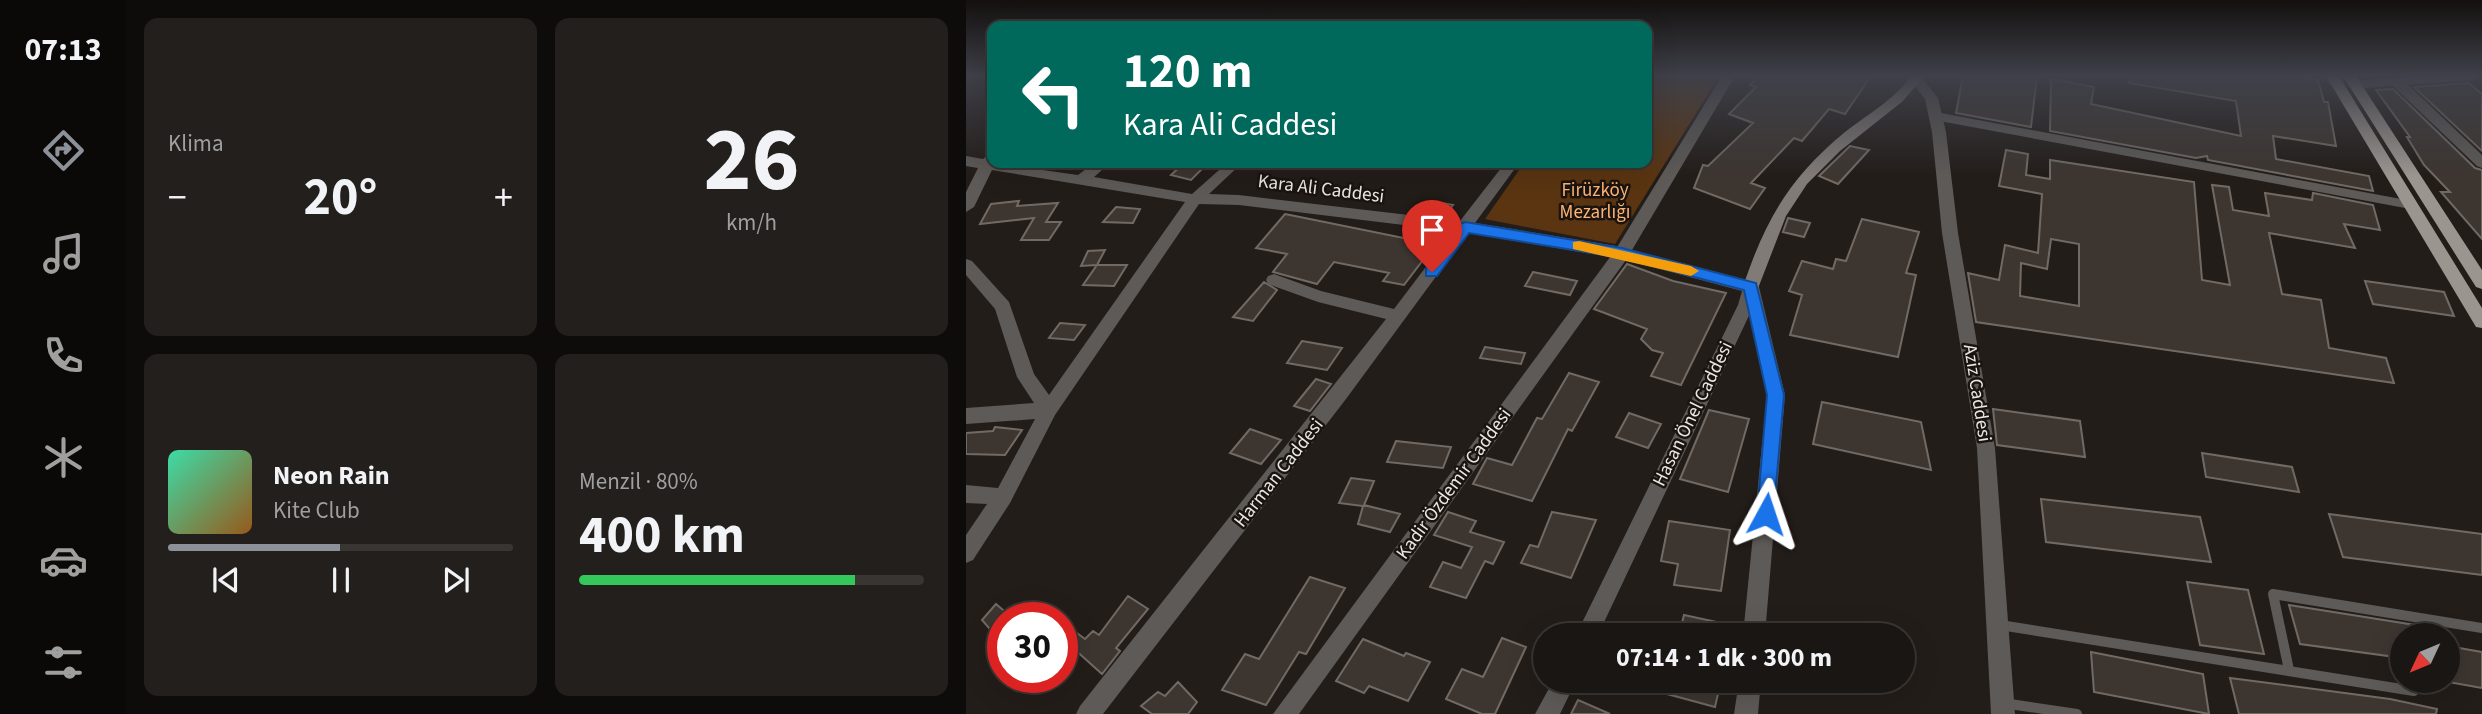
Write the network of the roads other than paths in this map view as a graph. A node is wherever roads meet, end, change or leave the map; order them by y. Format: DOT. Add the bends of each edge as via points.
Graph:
graph roads {
  1 [pos="1709,109"];
  2 [pos="1881,109"];
  3 [pos="1934,109"];
  4 [pos="2352,109"];
  5 [pos="2370,109"];
  6 [pos="2426,109"];
  7 [pos="1936,116"];
  8 [pos="987,160"];
  9 [pos="966,161"];
  10 [pos="2482,163"];
  11 [pos="987,164"];
  12 [pos="1026,168"];
  13 [pos="1097,168"];
  14 [pos="1229,168"];
  15 [pos="1508,168"];
  16 [pos="1081,180"];
  17 [pos="1195,199"];
  18 [pos="2411,205"];
  19 [pos="966,207"];
  20 [pos="1465,227"];
  21 [pos="1622,253"];
  22 [pos="966,265"];
  23 [pos="1274,280"];
  24 [pos="2482,282"];
  25 [pos="1751,287"];
  26 [pos="1398,316"];
  27 [pos="2482,322"];
  28 [pos="1049,410"];
  29 [pos="966,416"];
  30 [pos="966,494"];
  31 [pos="1003,497"];
  32 [pos="966,553"];
  33 [pos="1593,623"];
  34 [pos="1756,623"];
  35 [pos="2000,625"];
  36 [pos="2482,628"];
  37 [pos="2289,670"];
  38 [pos="2390,687"];
  39 [pos="1558,693"];
  40 [pos="1749,693"];
  41 [pos="2003,709"];
  42 [pos="1088,714"];
  43 [pos="1285,714"];
  44 [pos="1547,714"];
  45 [pos="1746,714"];
  46 [pos="2077,714"];
  1 -- 21 [label="street, Kadir Özdemir Caddesi"];
  2 -- 25 [label="main road, Hasan Önel Caddesi" via="1803,176 1764,245"];
  3 -- 7 [label="street, Aziz Caddesi"];
  4 -- 18 [label="main road"];
  5 -- 24 [label="main road"];
  6 -- 10 [label="street"];
  7 -- 18 [label="lane"];
  7 -- 35 [label="street, Aziz Caddesi" via="1950,233 1986,448"];
  8 -- 9 [label="street, Kara Ali Caddesi"];
  11 -- 19 [label="street"];
  12 -- 16 [label="street, Kara Ali Caddesi"];
  13 -- 16 [label="street"];
  14 -- 17 [label="street"];
  15 -- 20 [label="street, Harman Caddesi"];
  16 -- 17 [label="street, Kara Ali Caddesi"];
  17 -- 20 [label="street, Kara Ali Caddesi" via="1239,200"];
  17 -- 28 [label="street"];
  18 -- 27 [label="main road"];
  20 -- 21 [label="street, Kara Ali Caddesi"];
  20 -- 26 [label="street, Harman Caddesi"];
  21 -- 25 [label="street, Kara Ali Caddesi"];
  21 -- 43 [label="street, Kadir Özdemir Caddesi"];
  22 -- 28 [label="street" via="1003,306 1026,377"];
  23 -- 26 [label="street"];
  25 -- 33 [label="street, Hasan Önel Caddesi"];
  25 -- 34 [label="street" via="1776,395"];
  26 -- 42 [label="street, Harman Caddesi"];
  28 -- 29 [label="street"];
  28 -- 31 [label="street"];
  30 -- 31 [label="street"];
  31 -- 32 [label="street"];
  35 -- 37 [label="lane"];
  35 -- 41 [label="street, Aziz Caddesi"];
  36 -- 37 [label="lane" via="2273,594"];
  37 -- 38 [label="lane"];
  39 -- 44 [label="street"];
  40 -- 45 [label="street"];
  41 -- 46 [label="lane"];
}
